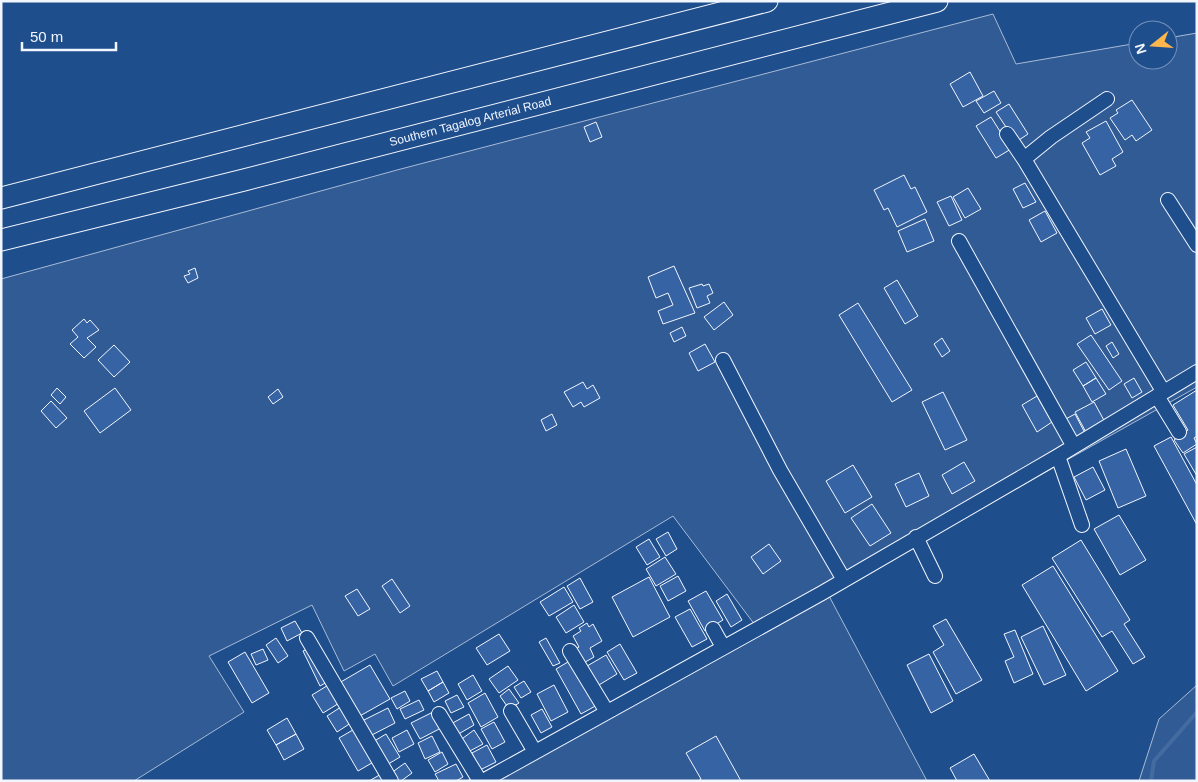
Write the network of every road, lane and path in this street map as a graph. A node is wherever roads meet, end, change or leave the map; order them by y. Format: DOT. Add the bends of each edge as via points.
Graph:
graph roads {
  1 [pos="767,1"];
  2 [pos="937,1"];
  3 [pos="1107,99"];
  4 [pos="1007,134"];
  5 [pos="1024,159"];
  6 [pos="1,198"];
  7 [pos="1168,200"];
  8 [pos="1,240"];
  9 [pos="959,241"];
  10 [pos="1197,244"];
  11 [pos="723,360"];
  12 [pos="1197,372"];
  13 [pos="1160,394"];
  14 [pos="1180,432"];
  15 [pos="1073,445"];
  16 [pos="1058,456"];
  17 [pos="1082,525"];
  18 [pos="916,537"];
  19 [pos="935,576"];
  20 [pos="844,580"];
  21 [pos="713,629"];
  22 [pos="307,638"];
  23 [pos="723,648"];
  24 [pos="570,651"];
  25 [pos="512,711"];
  26 [pos="606,712"];
  27 [pos="438,714"];
  28 [pos="535,752"];
  29 [pos="391,781"];
  30 [pos="482,781"];
  1 -- 6 [label="highway"];
  2 -- 8 [label="highway, Southern Tagalog Arterial Road"];
  3 -- 5 [label="street"];
  4 -- 5 [label="street"];
  5 -- 13 [label="street"];
  7 -- 10 [label="street"];
  9 -- 15 [label="street"];
  11 -- 20 [label="street" via="780,470"];
  12 -- 13 [label="street"];
  13 -- 14 [label="street"];
  13 -- 15 [label="street"];
  15 -- 16 [label="street"];
  16 -- 17 [label="street"];
  16 -- 18 [label="street"];
  18 -- 19 [label="street"];
  18 -- 20 [label="street"];
  20 -- 23 [label="street"];
  21 -- 23 [label="street"];
  22 -- 29 [label="street"];
  23 -- 26 [label="street"];
  24 -- 26 [label="street"];
  25 -- 28 [label="street"];
  26 -- 28 [label="street"];
  27 -- 30 [label="street"];
  28 -- 30 [label="street"];
}
